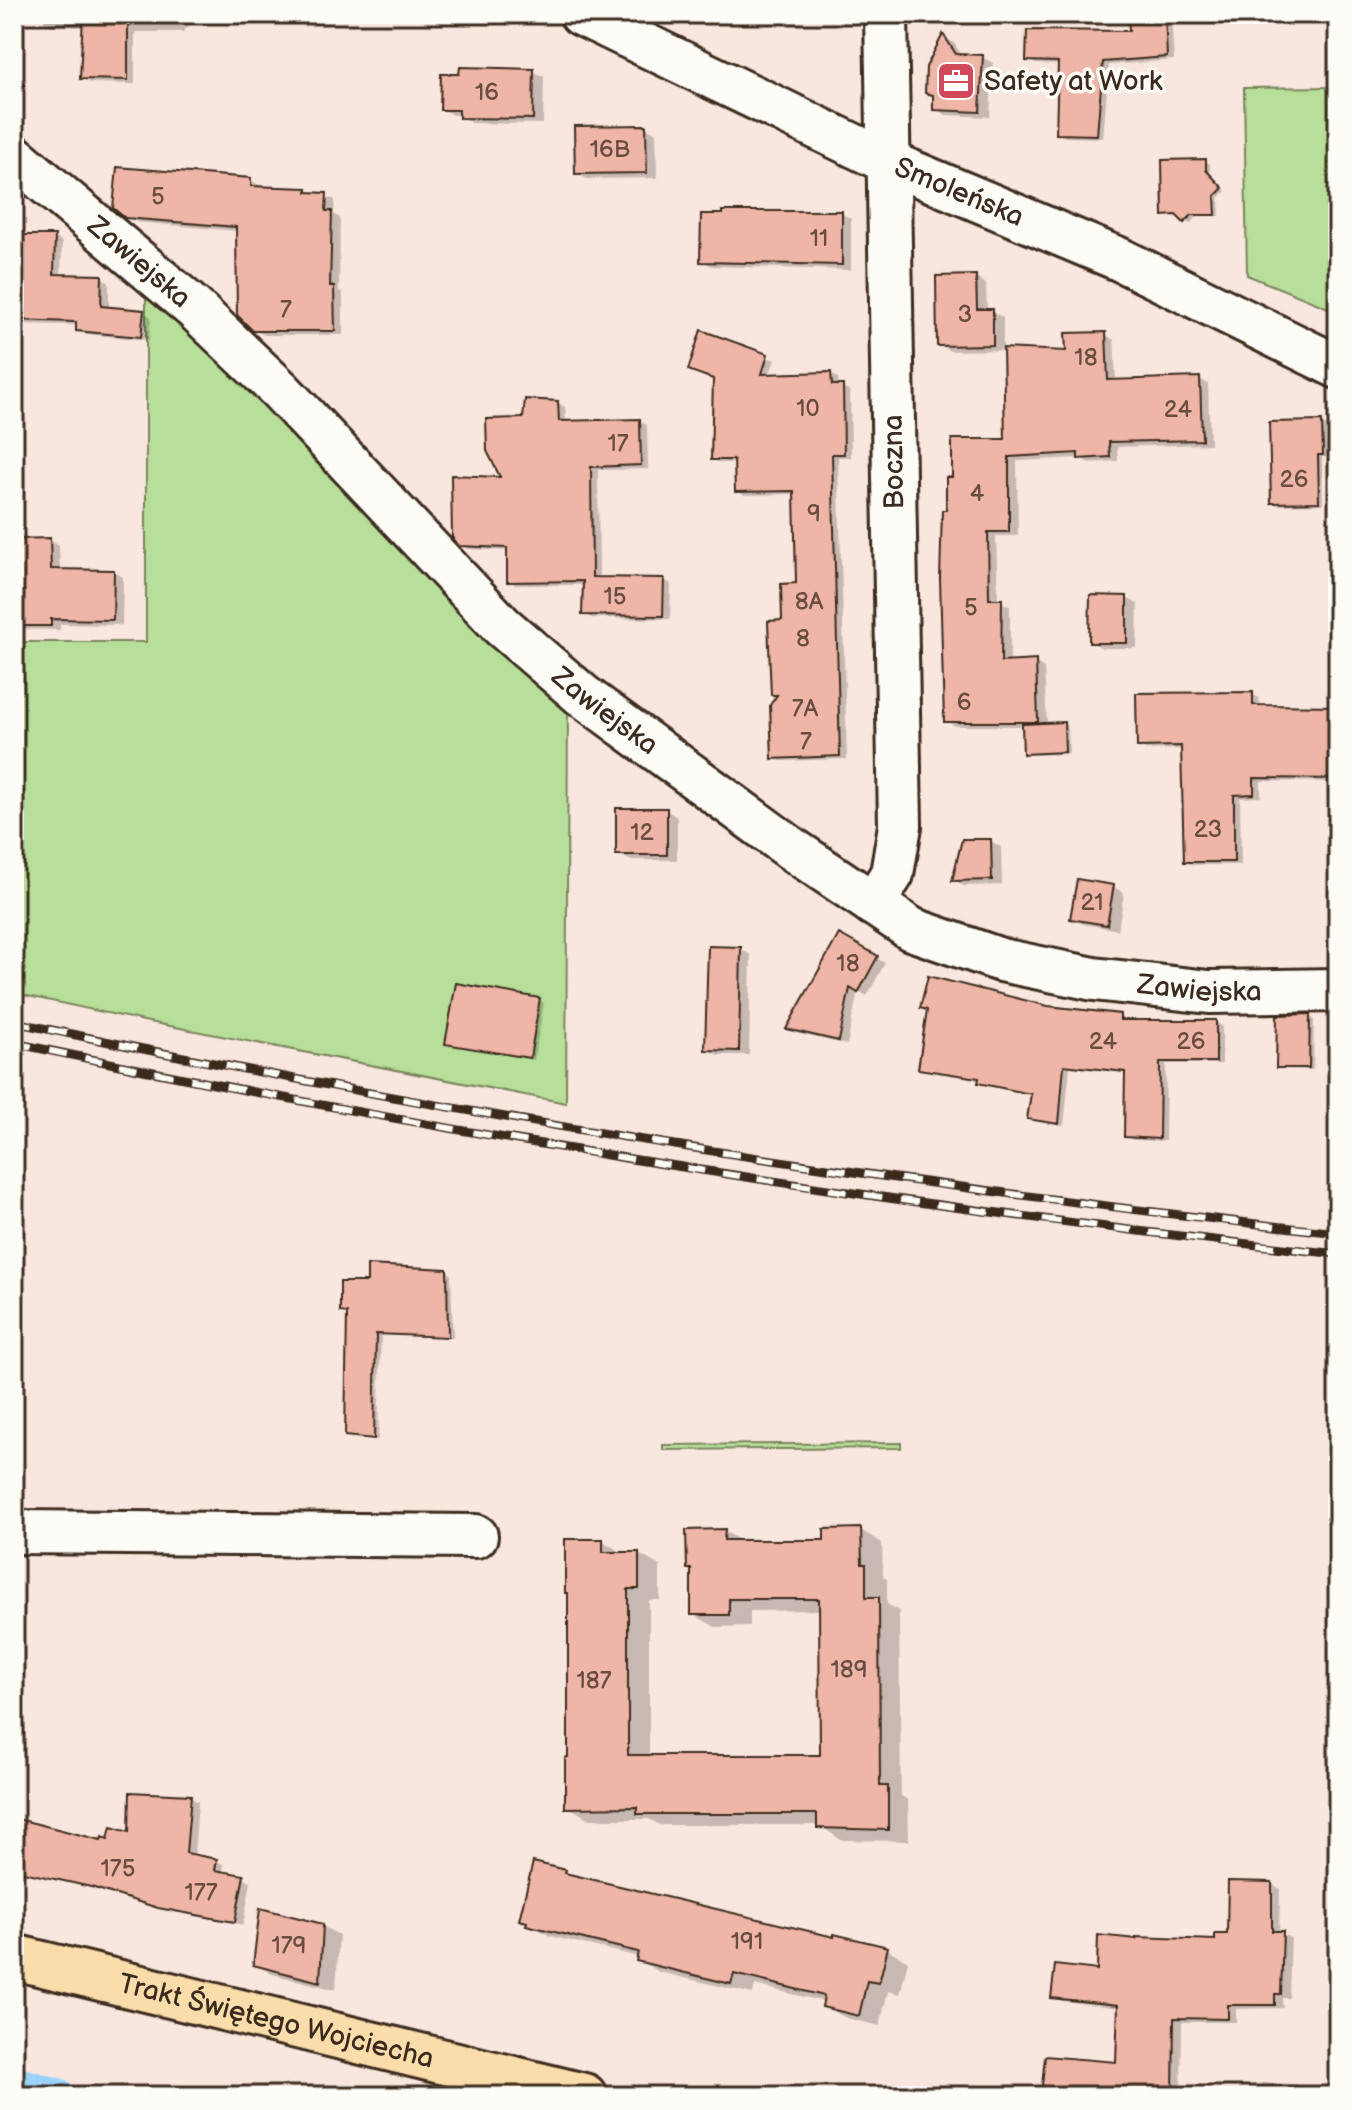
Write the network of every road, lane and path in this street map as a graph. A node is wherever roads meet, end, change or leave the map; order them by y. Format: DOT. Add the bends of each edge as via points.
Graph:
graph roads {
  1 [pos="581,14"];
  2 [pos="886,14"];
  3 [pos="14,156"];
  4 [pos="888,162"];
  5 [pos="1338,367"];
  6 [pos="873,904"];
  7 [pos="1338,990"];
  8 [pos="14,1532"];
  9 [pos="476,1536"];
  10 [pos="14,1957"];
  11 [pos="584,2096"];
  1 -- 4 [label="street, Smoleńska"];
  2 -- 4 [label="street, Boczna"];
  3 -- 6 [label="street, Zawiejska" via="195,309 280,390 502,626 582,695"];
  4 -- 5 [label="street, Smoleńska" via="1119,259"];
  4 -- 6 [label="street, Boczna" via="900,826 892,874"];
  6 -- 7 [label="street, Zawiejska" via="940,941 1094,979 1209,992"];
  8 -- 9 [label="street"];
  10 -- 11 [label="main road, Trakt Świętego Wojciecha"];
}
